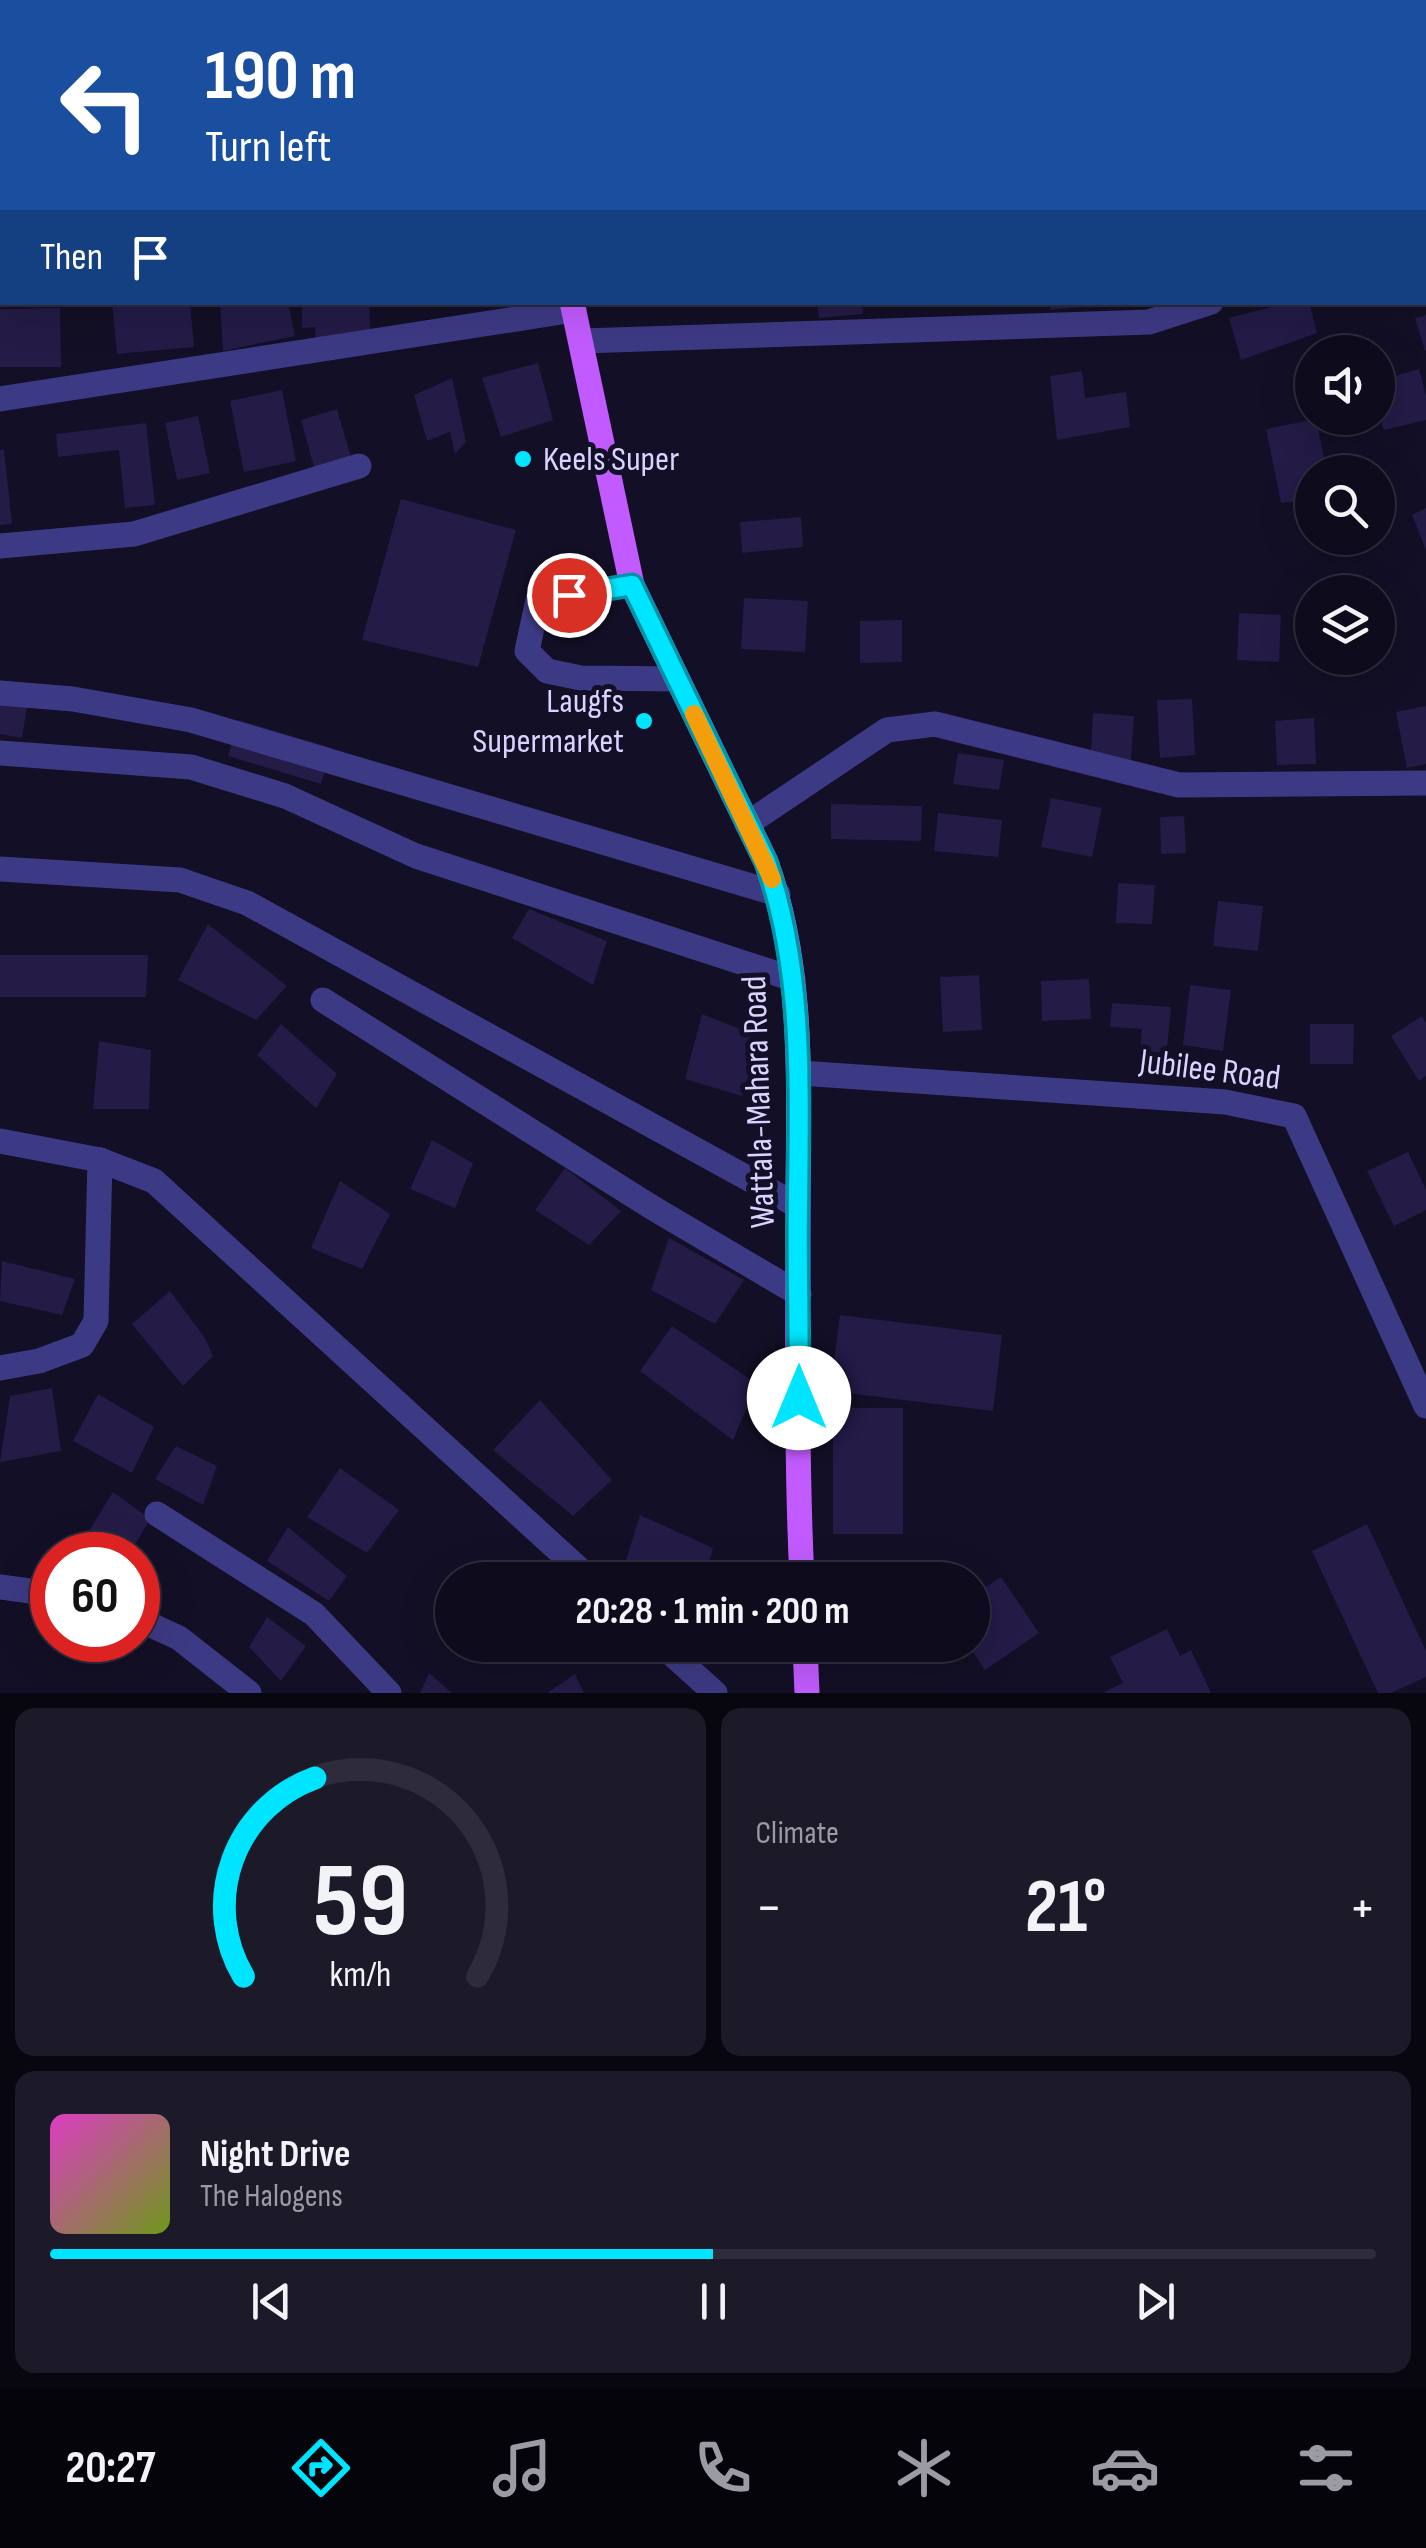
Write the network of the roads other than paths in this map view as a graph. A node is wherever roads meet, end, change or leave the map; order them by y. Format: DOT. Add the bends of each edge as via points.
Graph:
graph roads {
  1 [pos="1202,305"];
  2 [pos="573,306"];
  3 [pos="582,341"];
  4 [pos="0,399"];
  5 [pos="359,466"];
  6 [pos="0,546"];
  7 [pos="632,585"];
  8 [pos="677,679"];
  9 [pos="0,693"];
  10 [pos="0,753"];
  11 [pos="1426,783"];
  12 [pos="747,824"];
  13 [pos="0,869"];
  14 [pos="778,894"];
  15 [pos="794,979"];
  16 [pos="322,1000"];
  17 [pos="800,1073"];
  18 [pos="0,1141"];
  19 [pos="100,1160"];
  20 [pos="798,1206"];
  21 [pos="799,1294"];
  22 [pos="0,1368"];
  23 [pos="1426,1406"];
  24 [pos="157,1514"];
  25 [pos="571,1562"];
  26 [pos="801,1562"];
  27 [pos="0,1586"];
  28 [pos="30,1591"];
  29 [pos="160,1629"];
  30 [pos="681,1662"];
  31 [pos="806,1662"];
  32 [pos="248,1693"];
  33 [pos="388,1693"];
  34 [pos="715,1693"];
  35 [pos="807,1693"];
  1 -- 3 [label="street" via="1149,322"];
  2 -- 3 [label="main road, Wattala-Mahara Road"];
  2 -- 4 [label="street"];
  3 -- 7 [label="main road, Wattala-Mahara Road"];
  5 -- 6 [label="street" via="134,534"];
  7 -- 8 [label="main road, Wattala-Mahara Road"];
  7 -- 8 [label="street" via="538,600 527,651 547,671 581,678"];
  8 -- 12 [label="main road, Wattala-Mahara Road"];
  9 -- 14 [label="street" via="191,720"];
  10 -- 15 [label="street" via="191,766 285,796 416,856"];
  11 -- 12 [label="street" via="1180,786 934,724 887,730"];
  12 -- 14 [label="main road, Wattala-Mahara Road"];
  13 -- 20 [label="street" via="180,880 247,903"];
  14 -- 15 [label="main road, Wattala-Mahara Road"];
  15 -- 17 [label="main road, Wattala-Mahara Road"];
  16 -- 21 [label="street"];
  17 -- 20 [label="main road, Wattala-Mahara Road"];
  17 -- 23 [label="street, Jubilee Road" via="1225,1102 1294,1116"];
  18 -- 19 [label="street"];
  19 -- 22 [label="street" via="96,1320 82,1344 39,1362"];
  19 -- 25 [label="street" via="154,1181"];
  20 -- 21 [label="main road, Wattala-Mahara Road"];
  21 -- 26 [label="main road, Wattala-Mahara Road"];
  24 -- 33 [label="street" via="314,1614"];
  27 -- 28 [label="street"];
  29 -- 32 [label="street"];
  30 -- 34 [label="street"];
  31 -- 35 [label="main road"];
}
